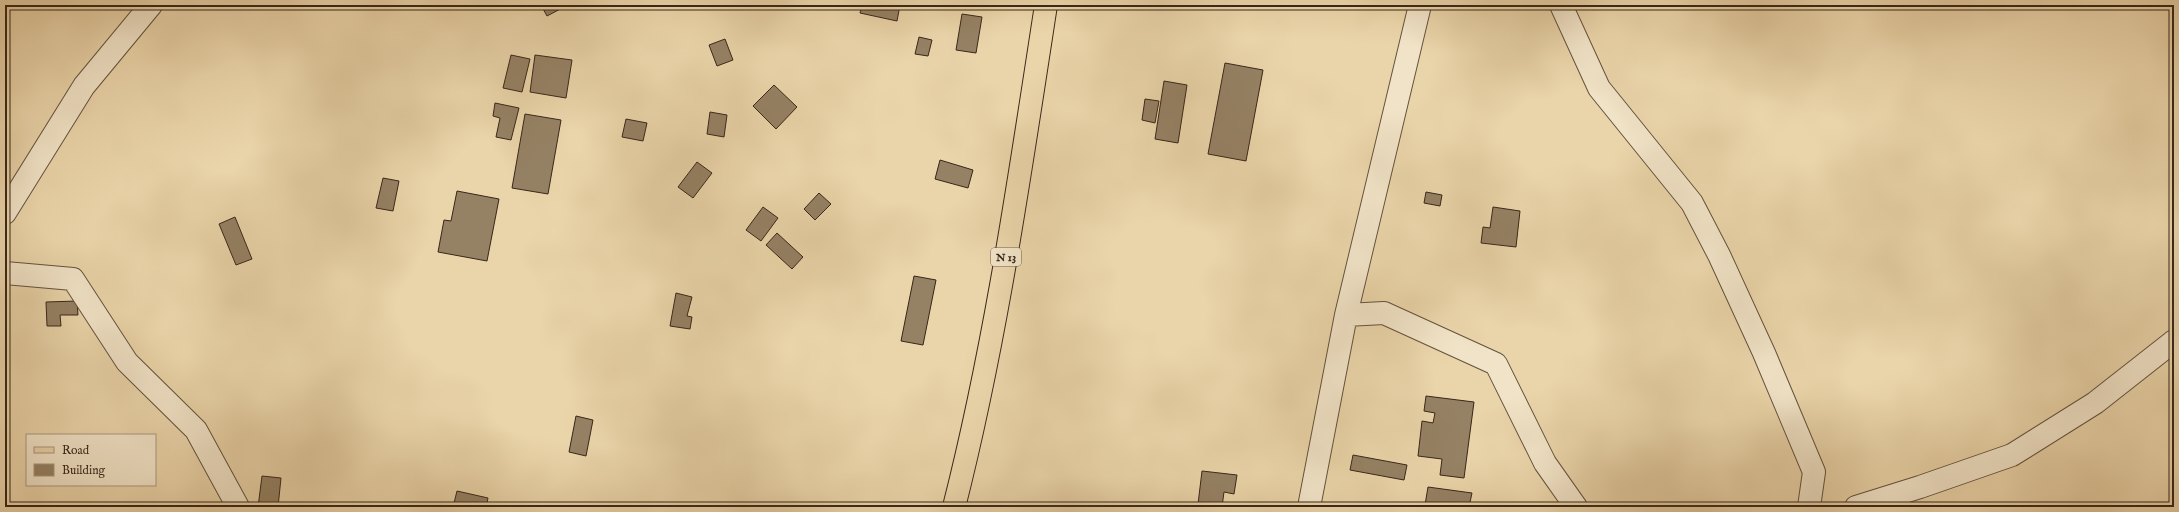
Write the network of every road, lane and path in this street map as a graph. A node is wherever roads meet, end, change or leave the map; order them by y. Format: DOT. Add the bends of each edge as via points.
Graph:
graph roads {
  1 [pos="151,5"];
  2 [pos="1046,5"];
  3 [pos="1420,5"];
  4 [pos="1561,5"];
  5 [pos="5,213"];
  6 [pos="5,273"];
  7 [pos="1346,315"];
  8 [pos="2174,342"];
  9 [pos="238,507"];
  10 [pos="954,507"];
  11 [pos="1309,507"];
  12 [pos="1576,507"];
  13 [pos="1809,507"];
  14 [pos="1856,507"];
  1 -- 5 [label="street" via="84,86"];
  2 -- 10 [label="main road, N 13" via="998,305 972,437"];
  3 -- 7 [label="street"];
  4 -- 13 [label="street" via="1599,88 1692,203 1718,255 1764,353 1814,472"];
  6 -- 9 [label="street" via="73,279 127,362 196,430"];
  7 -- 11 [label="street"];
  7 -- 12 [label="street" via="1384,313 1496,364 1544,463"];
  8 -- 14 [label="street" via="2095,403 2012,455"];
}
